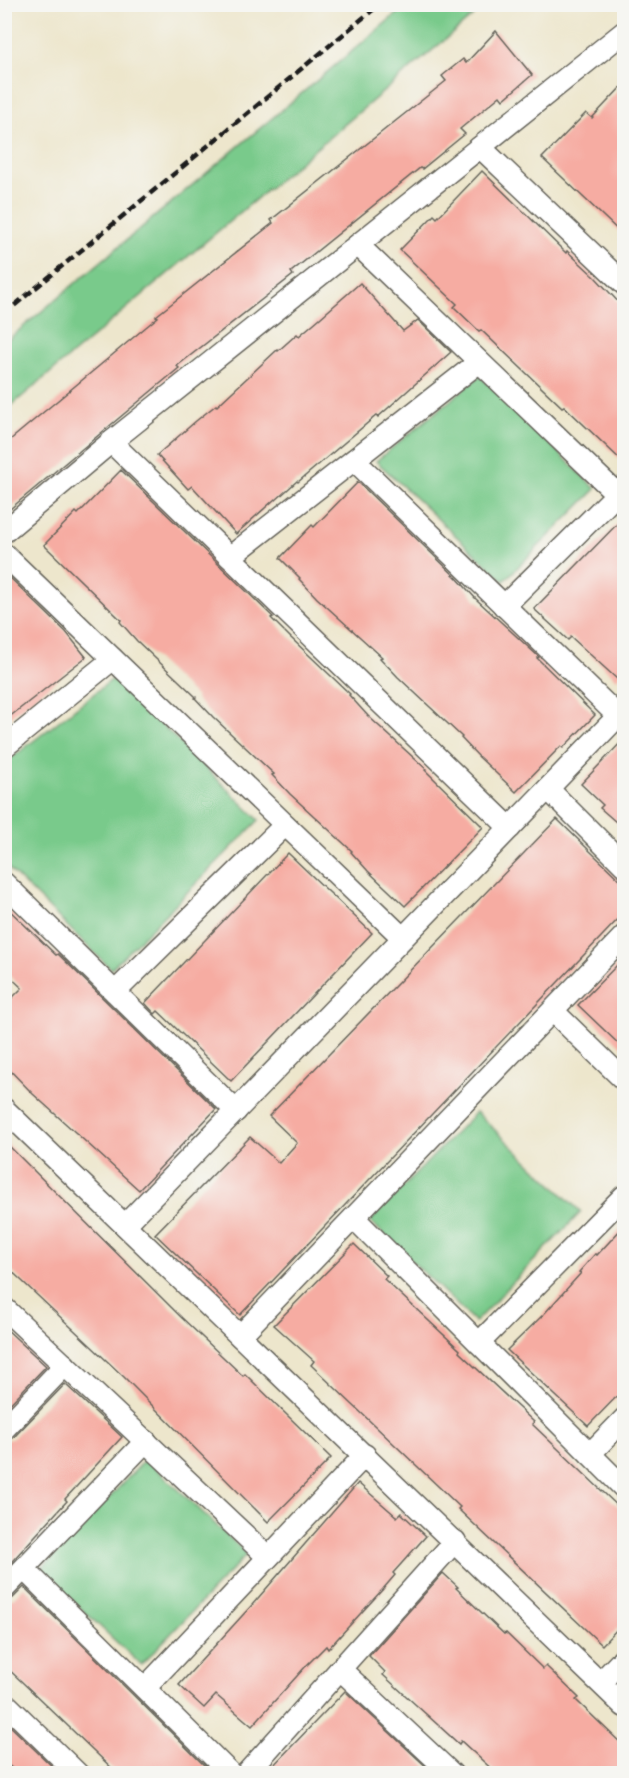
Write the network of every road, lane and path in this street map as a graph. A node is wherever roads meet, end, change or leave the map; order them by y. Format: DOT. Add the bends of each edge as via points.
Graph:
graph roads {
  1 [pos="624,32"];
  2 [pos="480,147"];
  3 [pos="358,245"];
  4 [pos="624,284"];
  5 [pos="479,362"];
  6 [pos="111,442"];
  7 [pos="354,460"];
  8 [pos="621,490"];
  9 [pos="4,532"];
  10 [pos="4,554"];
  11 [pos="230,557"];
  12 [pos="504,606"];
  13 [pos="113,659"];
  14 [pos="621,713"];
  15 [pos="4,747"];
  16 [pos="548,789"];
  17 [pos="285,825"];
  18 [pos="510,828"];
  19 [pos="624,865"];
  20 [pos="4,883"];
  21 [pos="624,936"];
  22 [pos="403,938"];
  23 [pos="115,992"];
  24 [pos="553,1011"];
  25 [pos="624,1080"];
  26 [pos="236,1111"];
  27 [pos="7,1118"];
  28 [pos="624,1196"];
  29 [pos="354,1218"];
  30 [pos="125,1225"];
  31 [pos="4,1308"];
  32 [pos="240,1336"];
  33 [pos="478,1343"];
  34 [pos="65,1365"];
  35 [pos="624,1419"];
  36 [pos="4,1429"];
  37 [pos="146,1441"];
  38 [pos="590,1454"];
  39 [pos="365,1455"];
  40 [pos="624,1488"];
  41 [pos="454,1541"];
  42 [pos="268,1557"];
  43 [pos="24,1569"];
  44 [pos="4,1589"];
  45 [pos="624,1658"];
  46 [pos="340,1669"];
  47 [pos="601,1682"];
  48 [pos="145,1688"];
  49 [pos="4,1702"];
  50 [pos="624,1706"];
  51 [pos="78,1773"];
  52 [pos="231,1773"];
  53 [pos="246,1773"];
  54 [pos="452,1773"];
  1 -- 2 [label="street"];
  2 -- 3 [label="street"];
  2 -- 4 [label="street"];
  3 -- 5 [label="street"];
  3 -- 6 [label="street"];
  5 -- 7 [label="street"];
  5 -- 8 [label="street"];
  6 -- 9 [label="street"];
  6 -- 11 [label="street"];
  7 -- 11 [label="street"];
  7 -- 12 [label="street"];
  8 -- 12 [label="street"];
  10 -- 13 [label="street"];
  11 -- 18 [label="street"];
  12 -- 14 [label="street"];
  13 -- 15 [label="street"];
  13 -- 17 [label="street"];
  14 -- 16 [label="street"];
  16 -- 18 [label="street"];
  16 -- 19 [label="street"];
  17 -- 22 [label="street"];
  17 -- 23 [label="street"];
  18 -- 22 [label="street"];
  20 -- 23 [label="street"];
  21 -- 24 [label="street"];
  22 -- 26 [label="street"];
  23 -- 26 [label="street"];
  24 -- 25 [label="street"];
  24 -- 29 [label="street"];
  26 -- 30 [label="street"];
  27 -- 30 [label="street"];
  28 -- 33 [label="street"];
  29 -- 32 [label="street"];
  29 -- 33 [label="street"];
  30 -- 32 [label="street"];
  31 -- 34 [label="street"];
  32 -- 39 [label="street"];
  33 -- 38 [label="street"];
  34 -- 36 [label="street"];
  34 -- 37 [label="street"];
  35 -- 38 [label="street"];
  37 -- 42 [label="street"];
  37 -- 43 [label="street"];
  38 -- 40 [label="street"];
  39 -- 41 [label="street"];
  39 -- 42 [label="street"];
  41 -- 46 [label="street"];
  41 -- 47 [label="street"];
  42 -- 48 [label="street"];
  43 -- 44 [label="street"];
  43 -- 48 [label="street"];
  45 -- 47 [label="street"];
  46 -- 53 [label="street"];
  46 -- 54 [label="street"];
  47 -- 50 [label="street"];
  48 -- 52 [label="street"];
  49 -- 51 [label="street"];
}
